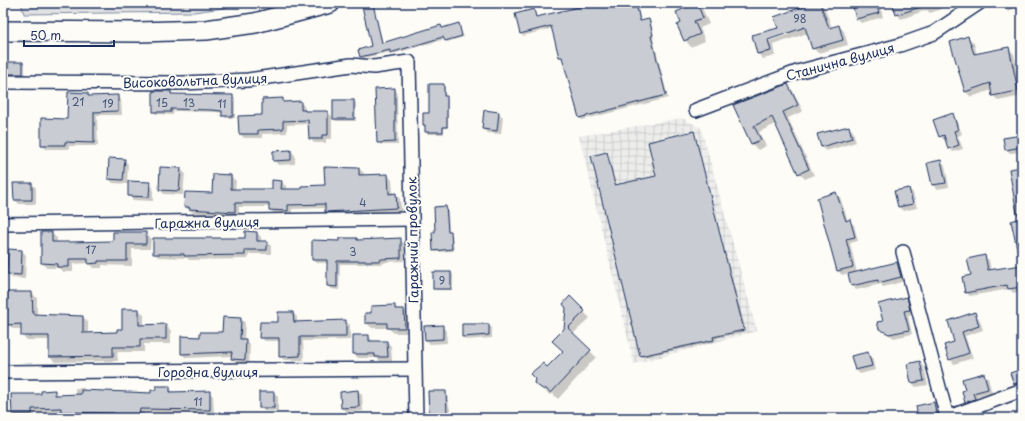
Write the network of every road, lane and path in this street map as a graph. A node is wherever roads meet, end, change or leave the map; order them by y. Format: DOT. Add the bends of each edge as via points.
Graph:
graph roads {
  1 [pos="330,3"];
  2 [pos="979,3"];
  3 [pos="3,31"];
  4 [pos="409,62"];
  5 [pos="3,82"];
  6 [pos="696,110"];
  7 [pos="412,219"];
  8 [pos="3,224"];
  9 [pos="903,252"];
  10 [pos="414,369"];
  11 [pos="3,372"];
  12 [pos="1022,390"];
  13 [pos="416,418"];
  14 [pos="946,418"];
  1 -- 3 [label="main road" via="255,22 206,30"];
  2 -- 6 [label="street, Станична вулиця" via="934,33 900,45 797,72"];
  4 -- 5 [label="street, Високовольтна вулиця" via="374,67 351,65 248,80 183,83"];
  4 -- 7 [label="street, Гаражний провулок"];
  7 -- 8 [label="street, Гаражна вулиця"];
  7 -- 10 [label="street, Гаражний провулок"];
  9 -- 14 [label="street"];
  10 -- 11 [label="street, Городна вулиця"];
  10 -- 13 [label="street, Гаражний провулок"];
  12 -- 14 [label="street"];
}
